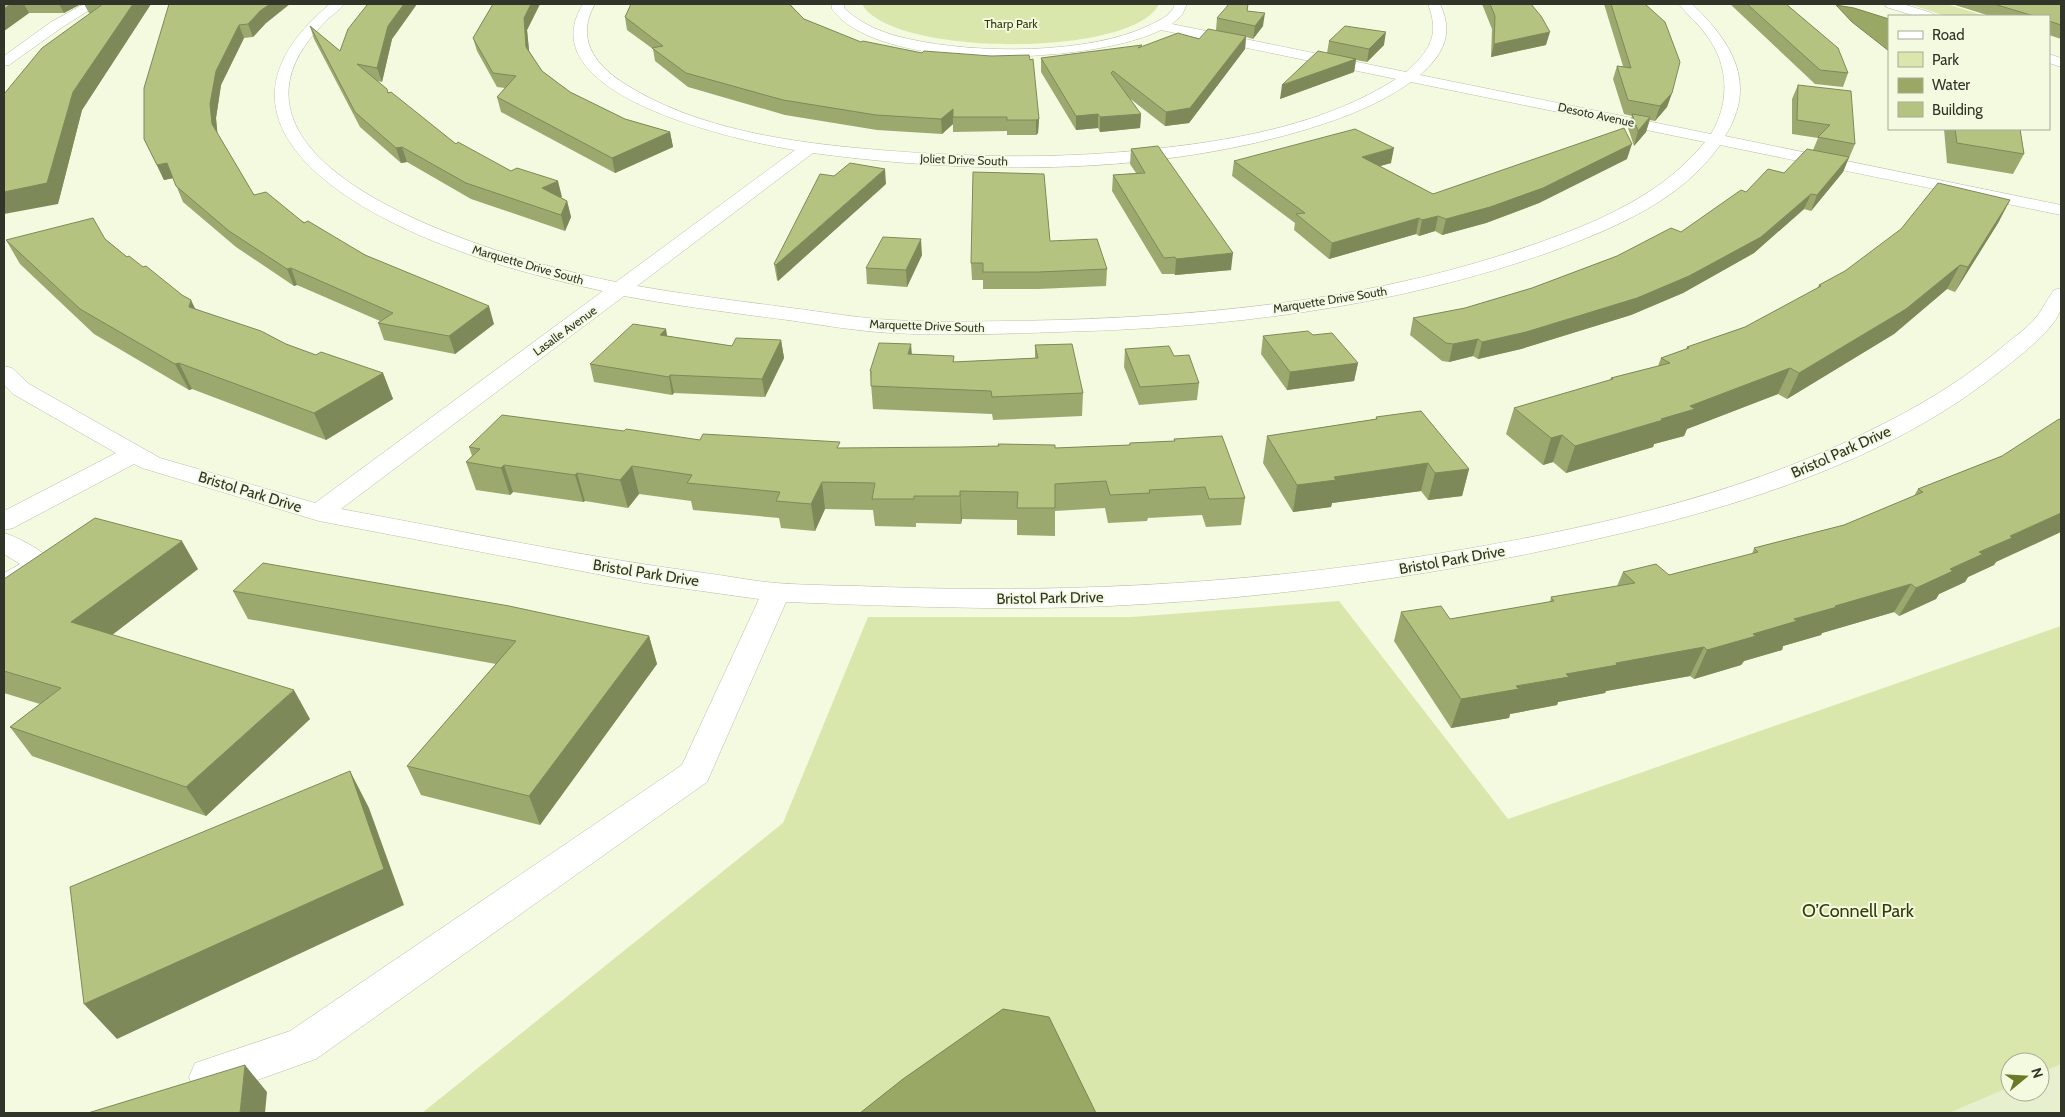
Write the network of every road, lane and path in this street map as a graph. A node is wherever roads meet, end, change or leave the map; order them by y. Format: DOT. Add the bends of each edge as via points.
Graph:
graph roads {
  1 [pos="93,4"];
  2 [pos="338,4"];
  3 [pos="590,4"];
  4 [pos="838,4"];
  5 [pos="1182,4"];
  6 [pos="1434,4"];
  7 [pos="1685,4"];
  8 [pos="1891,4"];
  9 [pos="1924,15"];
  10 [pos="1160,26"];
  11 [pos="4,62"];
  12 [pos="1409,77"];
  13 [pos="1717,140"];
  14 [pos="810,148"];
  15 [pos="2061,210"];
  16 [pos="622,289"];
  17 [pos="2061,294"];
  18 [pos="4,373"];
  19 [pos="135,453"];
  20 [pos="319,513"];
  21 [pos="4,522"];
  22 [pos="4,542"];
  23 [pos="4,585"];
  24 [pos="776,592"];
  25 [pos="180,1088"];
  1 -- 11 [label="street" via="56,25"];
  2 -- 16 [label="street, Marquette Drive South" via="317,21 295,47 284,72 281,102 284,117 292,137 310,156 340,183 385,213 436,236 498,259"];
  3 -- 14 [label="street, Joliet Drive South" via="579,27 581,48 596,68 618,87 660,108 704,124"];
  4 -- 10 [label="street" via="838,9 849,21 868,32 912,44 964,51 1017,53 1069,49 1114,42"];
  5 -- 10 [label="street" via="1174,17"];
  6 -- 12 [label="street, Joliet Drive South" via="1441,26 1440,38 1427,62"];
  7 -- 13 [label="street, Marquette Drive South" via="1714,32 1730,68 1733,89 1731,113"];
  8 -- 9 [label="street"];
  10 -- 12 [label="street, Desoto Avenue"];
  12 -- 13 [label="street, Desoto Avenue"];
  12 -- 14 [label="street, Joliet Drive South" via="1374,99 1317,121 1246,140 1168,152 1048,162 973,162"];
  13 -- 15 [label="street, Desoto Avenue"];
  13 -- 16 [label="street, Marquette Drive South" via="1698,163 1659,193 1630,211 1551,246 1422,284 1286,308 1148,323 939,327 876,325 709,304"];
  14 -- 16 [label="street, Lasalle Avenue"];
  16 -- 20 [label="street, Lasalle Avenue"];
  17 -- 24 [label="street, Bristol Park Drive" via="2042,324 1996,364 1963,388 1881,435 1777,480 1733,495 1582,535 1378,573 1196,592 1105,598 954,599"];
  18 -- 19 [label="street, Bristol Park Drive" via="21,388"];
  19 -- 20 [label="street, Bristol Park Drive" via="151,463"];
  19 -- 21 [label="street"];
  20 -- 24 [label="street, Bristol Park Drive" via="644,574"];
  22 -- 23 [label="street" via="40,564"];
  24 -- 25 [label="street" via="694,773 302,1046"];
}
